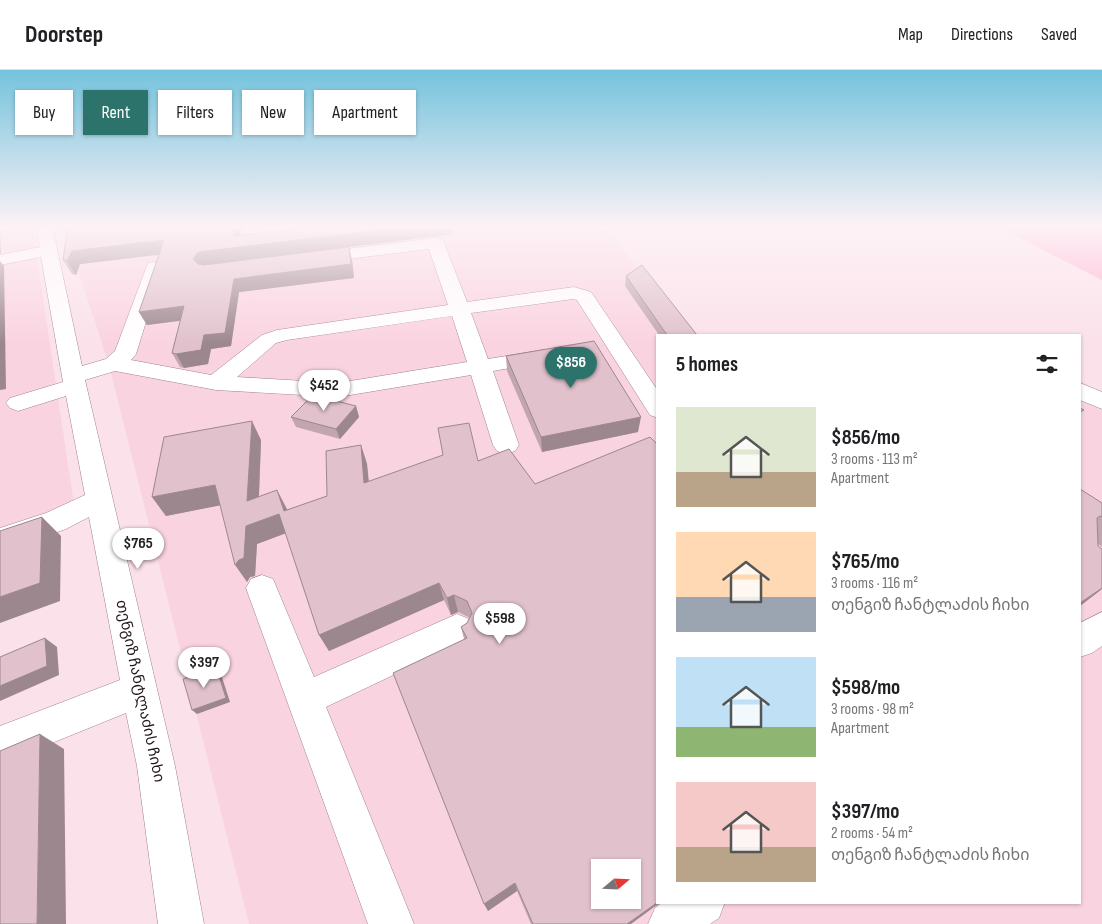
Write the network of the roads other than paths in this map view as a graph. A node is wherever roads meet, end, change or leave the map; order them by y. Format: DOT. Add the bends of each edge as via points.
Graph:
graph roads {
  1 [pos="51,265"];
  2 [pos="444,265"];
  3 [pos="154,267"];
  4 [pos="459,309"];
  5 [pos="566,352"];
  6 [pos="114,364"];
  7 [pos="480,367"];
  8 [pos="74,381"];
  9 [pos="216,383"];
  10 [pos="1081,391"];
  11 [pos="1102,402"];
  12 [pos="18,403"];
  13 [pos="656,408"];
  14 [pos="506,445"];
  15 [pos="99,500"];
  16 [pos="0,540"];
  17 [pos="262,588"];
  18 [pos="1102,627"];
  19 [pos="457,629"];
  20 [pos="1081,641"];
  21 [pos="140,690"];
  22 [pos="305,699"];
  23 [pos="0,745"];
  24 [pos="699,904"];
  25 [pos="181,924"];
  26 [pos="391,924"];
  27 [pos="671,924"];
  1 -- 8 [label="street, თენგიზ ჩანტლაძის ჩიხი"];
  2 -- 4 [label="street"];
  3 -- 6 [label="street" via="125,354"];
  4 -- 7 [label="street"];
  4 -- 9 [label="street" via="284,334 269,339"];
  4 -- 13 [label="street" via="574,293 584,296 605,345"];
  5 -- 7 [label="street"];
  6 -- 8 [label="street"];
  6 -- 9 [label="street"];
  7 -- 9 [label="street" via="338,390"];
  7 -- 14 [label="street"];
  8 -- 12 [label="street"];
  8 -- 15 [label="street, თენგიზ ჩანტლაძის ჩიხი"];
  10 -- 11 [label="street"];
  15 -- 16 [label="street" via="56,521"];
  15 -- 21 [label="street, თენგიზ ჩანტლაძის ჩიხი"];
  17 -- 22 [label="street"];
  18 -- 20 [label="street"];
  19 -- 22 [label="street"];
  21 -- 23 [label="street"];
  21 -- 25 [label="street, თენგიზ ჩანტლაძის ჩიხი" via="156,766"];
  22 -- 26 [label="street"];
  24 -- 27 [label="street"];
}
